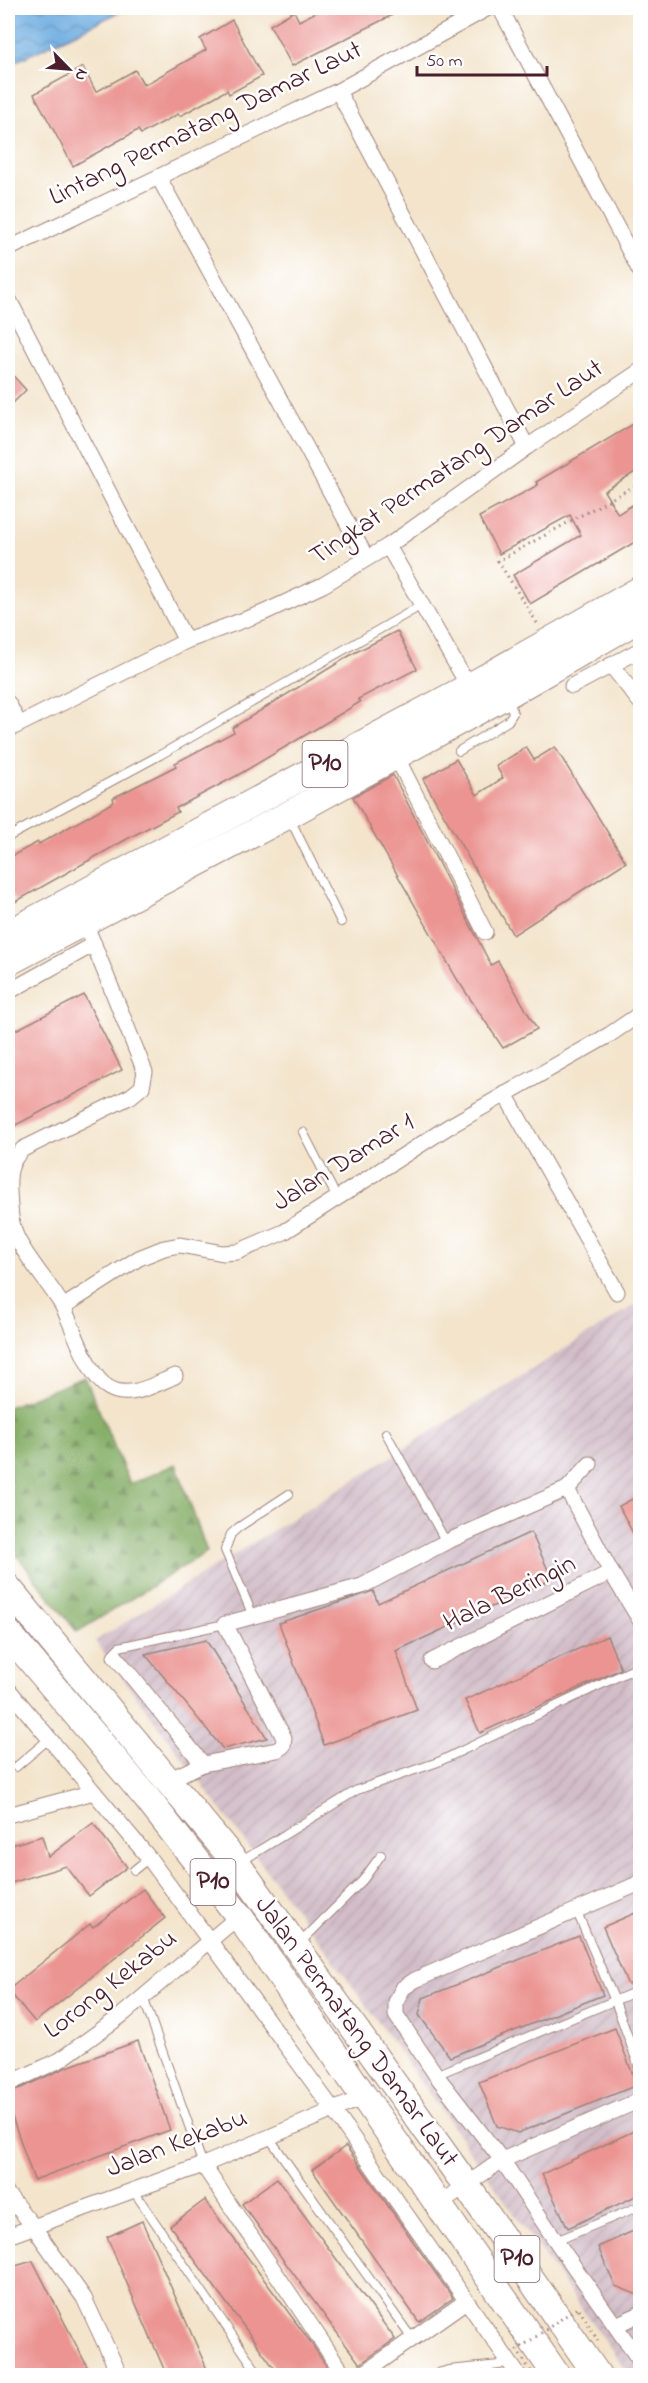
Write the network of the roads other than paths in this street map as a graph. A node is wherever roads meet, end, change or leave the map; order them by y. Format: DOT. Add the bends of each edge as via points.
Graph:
graph roads {
  1 [pos="488,8"];
  2 [pos="500,8"];
  3 [pos="338,91"];
  4 [pos="159,178"];
  5 [pos="8,249"];
  6 [pos="640,271"];
  7 [pos="8,298"];
  8 [pos="640,371"];
  9 [pos="527,447"];
  10 [pos="388,546"];
  11 [pos="366,557"];
  12 [pos="640,590"];
  13 [pos="422,605"];
  14 [pos="640,618"];
  15 [pos="186,641"];
  16 [pos="640,650"];
  17 [pos="611,665"];
  18 [pos="572,686"];
  19 [pos="470,687"];
  20 [pos="508,694"];
  21 [pos="640,702"];
  22 [pos="8,703"];
  23 [pos="13,727"];
  24 [pos="459,751"];
  25 [pos="396,756"];
  26 [pos="288,815"];
  27 [pos="8,837"];
  28 [pos="341,922"];
  29 [pos="89,932"];
  30 [pos="485,932"];
  31 [pos="8,934"];
  32 [pos="8,962"];
  33 [pos="8,992"];
  34 [pos="640,1014"];
  35 [pos="505,1094"];
  36 [pos="303,1132"];
  37 [pos="337,1198"];
  38 [pos="617,1292"];
  39 [pos="63,1307"];
  40 [pos="175,1376"];
  41 [pos="387,1433"];
  42 [pos="590,1464"];
  43 [pos="567,1490"];
  44 [pos="289,1494"];
  45 [pos="446,1542"];
  46 [pos="611,1572"];
  47 [pos="8,1588"];
  48 [pos="253,1616"];
  49 [pos="640,1620"];
  50 [pos="225,1623"];
  51 [pos="8,1633"];
  52 [pos="115,1656"];
  53 [pos="432,1661"];
  54 [pos="640,1666"];
  55 [pos="8,1689"];
  56 [pos="50,1738"];
  57 [pos="203,1764"];
  58 [pos="16,1767"];
  59 [pos="168,1780"];
  60 [pos="94,1792"];
  61 [pos="8,1814"];
  62 [pos="381,1855"];
  63 [pos="149,1858"];
  64 [pos="237,1864"];
  65 [pos="134,1870"];
  66 [pos="640,1883"];
  67 [pos="577,1912"];
  68 [pos="239,1916"];
  69 [pos="209,1939"];
  70 [pos="296,1946"];
  71 [pos="640,1990"];
  72 [pos="143,1997"];
  73 [pos="615,2001"];
  74 [pos="640,2070"];
  75 [pos="436,2075"];
  76 [pos="8,2084"];
  77 [pos="364,2097"];
  78 [pos="640,2100"];
  79 [pos="334,2111"];
  80 [pos="268,2136"];
  81 [pos="398,2146"];
  82 [pos="502,2160"];
  83 [pos="203,2165"];
  84 [pos="466,2185"];
  85 [pos="133,2190"];
  86 [pos="8,2195"];
  87 [pos="439,2204"];
  88 [pos="640,2206"];
  89 [pos="33,2226"];
  90 [pos="8,2236"];
  91 [pos="556,2241"];
  92 [pos="489,2275"];
  93 [pos="466,2301"];
  94 [pos="640,2314"];
  95 [pos="616,2325"];
  96 [pos="413,2340"];
  97 [pos="508,2359"];
  98 [pos="640,2361"];
  99 [pos="120,2376"];
  100 [pos="260,2376"];
  101 [pos="345,2376"];
  102 [pos="360,2376"];
  103 [pos="426,2376"];
  104 [pos="519,2376"];
  105 [pos="557,2376"];
  106 [pos="598,2376"];
  1 -- 3 [label="street, Lintang Permatang Damar Laut"];
  2 -- 6 [label="street"];
  3 -- 4 [label="street, Lintang Permatang Damar Laut"];
  3 -- 9 [label="street"];
  4 -- 5 [label="street, Lintang Permatang Damar Laut"];
  4 -- 11 [label="street"];
  7 -- 15 [label="street"];
  8 -- 9 [label="street, Tingkat Permatang Damar Laut"];
  9 -- 10 [label="street, Tingkat Permatang Damar Laut"];
  10 -- 11 [label="street, Tingkat Permatang Damar Laut"];
  10 -- 13 [label="street"];
  11 -- 15 [label="street, Tingkat Permatang Damar Laut" via="323,585 263,613"];
  12 -- 19 [label="highway, P10"];
  13 -- 19 [label="street"];
  13 -- 27 [label="lane"];
  14 -- 20 [label="highway, P10"];
  15 -- 23 [label="street, Tingkat Permatang Damar Laut"];
  16 -- 17 [label="street"];
  17 -- 18 [label="street"];
  17 -- 21 [label="street"];
  19 -- 31 [label="highway, P10"];
  20 -- 24 [label="lane" via="513,713 508,721"];
  20 -- 25 [label="highway, P10"];
  22 -- 23 [label="street"];
  25 -- 26 [label="highway, P10"];
  25 -- 30 [label="street"];
  26 -- 28 [label="lane"];
  26 -- 29 [label="highway, P10"];
  29 -- 32 [label="highway, P10"];
  29 -- 33 [label="street"];
  29 -- 39 [label="street" via="145,1072 142,1087 131,1096 23,1149 10,1168 11,1218 17,1239"];
  34 -- 35 [label="street, Jalan Damar 1"];
  35 -- 37 [label="street, Jalan Damar 1"];
  35 -- 38 [label="street"];
  36 -- 37 [label="lane"];
  37 -- 39 [label="street, Jalan Damar 1" via="284,1232 237,1252 180,1245 164,1248 139,1258"];
  39 -- 40 [label="street" via="100,1382 111,1389 134,1393"];
  41 -- 45 [label="lane"];
  42 -- 43 [label="street"];
  43 -- 45 [label="street"];
  43 -- 46 [label="street"];
  44 -- 48 [label="lane" via="231,1534 225,1550"];
  45 -- 48 [label="street" via="362,1586"];
  46 -- 49 [label="street"];
  46 -- 53 [label="street, Hala Beringin"];
  47 -- 59 [label="highway, Jalan Permatang Damar Laut / P10"];
  48 -- 50 [label="street"];
  50 -- 52 [label="lane" via="119,1647"];
  50 -- 57 [label="street" via="284,1738 283,1746"];
  51 -- 68 [label="highway, Jalan Permatang Damar Laut / P10" via="146,1797"];
  52 -- 57 [label="street"];
  54 -- 64 [label="lane" via="438,1762 357,1790"];
  55 -- 56 [label="street"];
  56 -- 58 [label="lane"];
  56 -- 60 [label="street"];
  57 -- 59 [label="street"];
  59 -- 64 [label="highway, Jalan Permatang Damar Laut / P10"];
  60 -- 61 [label="street"];
  60 -- 63 [label="street"];
  62 -- 70 [label="lane" via="363,1880"];
  63 -- 65 [label="lane"];
  63 -- 69 [label="street"];
  64 -- 70 [label="highway, Jalan Permatang Damar Laut / P10"];
  66 -- 67 [label="street"];
  67 -- 73 [label="lane"];
  67 -- 75 [label="street" via="403,1988 396,2002 396,2015"];
  68 -- 69 [label="street, Lorong Kekabu"];
  68 -- 77 [label="highway, Jalan Permatang Damar Laut / P10"];
  69 -- 72 [label="street, Lorong Kekabu"];
  69 -- 79 [label="street"];
  70 -- 84 [label="highway, Jalan Permatang Damar Laut / P10"];
  71 -- 73 [label="lane"];
  72 -- 76 [label="street, Lorong Kekabu" via="60,2060"];
  72 -- 83 [label="lane"];
  73 -- 74 [label="lane"];
  73 -- 75 [label="lane"];
  75 -- 82 [label="street"];
  77 -- 79 [label="street, Jalan Kekabu"];
  77 -- 81 [label="highway, Jalan Permatang Damar Laut / P10"];
  78 -- 82 [label="street"];
  79 -- 80 [label="street, Jalan Kekabu"];
  79 -- 93 [label="street"];
  80 -- 83 [label="street, Jalan Kekabu"];
  80 -- 96 [label="lane"];
  81 -- 87 [label="highway, Jalan Permatang Damar Laut / P10"];
  81 -- 92 [label="highway" via="405,2175 463,2255"];
  82 -- 84 [label="street"];
  82 -- 91 [label="street"];
  83 -- 85 [label="street, Jalan Kekabu"];
  83 -- 101 [label="street"];
  84 -- 87 [label="street"];
  84 -- 106 [label="highway, Jalan Permatang Damar Laut / P10"];
  85 -- 89 [label="street, Jalan Kekabu"];
  85 -- 100 [label="lane"];
  86 -- 89 [label="street"];
  87 -- 92 [label="highway, Jalan Permatang Damar Laut / P10"];
  88 -- 91 [label="lane"];
  89 -- 90 [label="street, Jalan Kekabu"];
  89 -- 99 [label="street" via="88,2306"];
  91 -- 95 [label="street"];
  92 -- 105 [label="highway, Jalan Permatang Damar Laut / P10"];
  93 -- 96 [label="street"];
  93 -- 97 [label="street"];
  94 -- 95 [label="street"];
  95 -- 98 [label="street"];
  96 -- 102 [label="street"];
  97 -- 103 [label="lane" via="500,2365"];
  97 -- 104 [label="street"];
}
